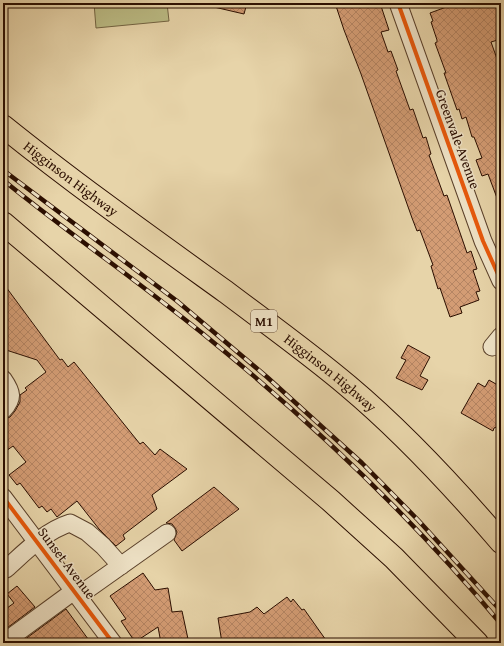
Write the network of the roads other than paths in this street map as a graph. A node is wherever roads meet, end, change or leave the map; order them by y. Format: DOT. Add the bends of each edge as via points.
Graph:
graph roads {
  1 [pos="398,3"];
  2 [pos="3,126"];
  3 [pos="3,223"];
  4 [pos="501,281"];
  5 [pos="3,379"];
  6 [pos="3,410"];
  7 [pos="3,497"];
  8 [pos="167,533"];
  9 [pos="37,542"];
  10 [pos="501,542"];
  11 [pos="121,566"];
  12 [pos="3,570"];
  13 [pos="76,594"];
  14 [pos="3,643"];
  15 [pos="113,643"];
  16 [pos="477,643"];
  1 -- 4 [label="street, Greenvale Avenue" via="483,241"];
  2 -- 10 [label="highway, Higginson Highway / M1" via="347,385 428,461"];
  3 -- 16 [label="highway" via="331,501 394,558"];
  5 -- 6 [label="street" via="12,396"];
  7 -- 9 [label="street, Sunset Avenue"];
  8 -- 11 [label="street"];
  9 -- 11 [label="street" via="70,523 87,532"];
  9 -- 12 [label="street"];
  9 -- 13 [label="street, Sunset Avenue"];
  11 -- 13 [label="street"];
  13 -- 14 [label="street"];
  13 -- 15 [label="street, Sunset Avenue"];
}
